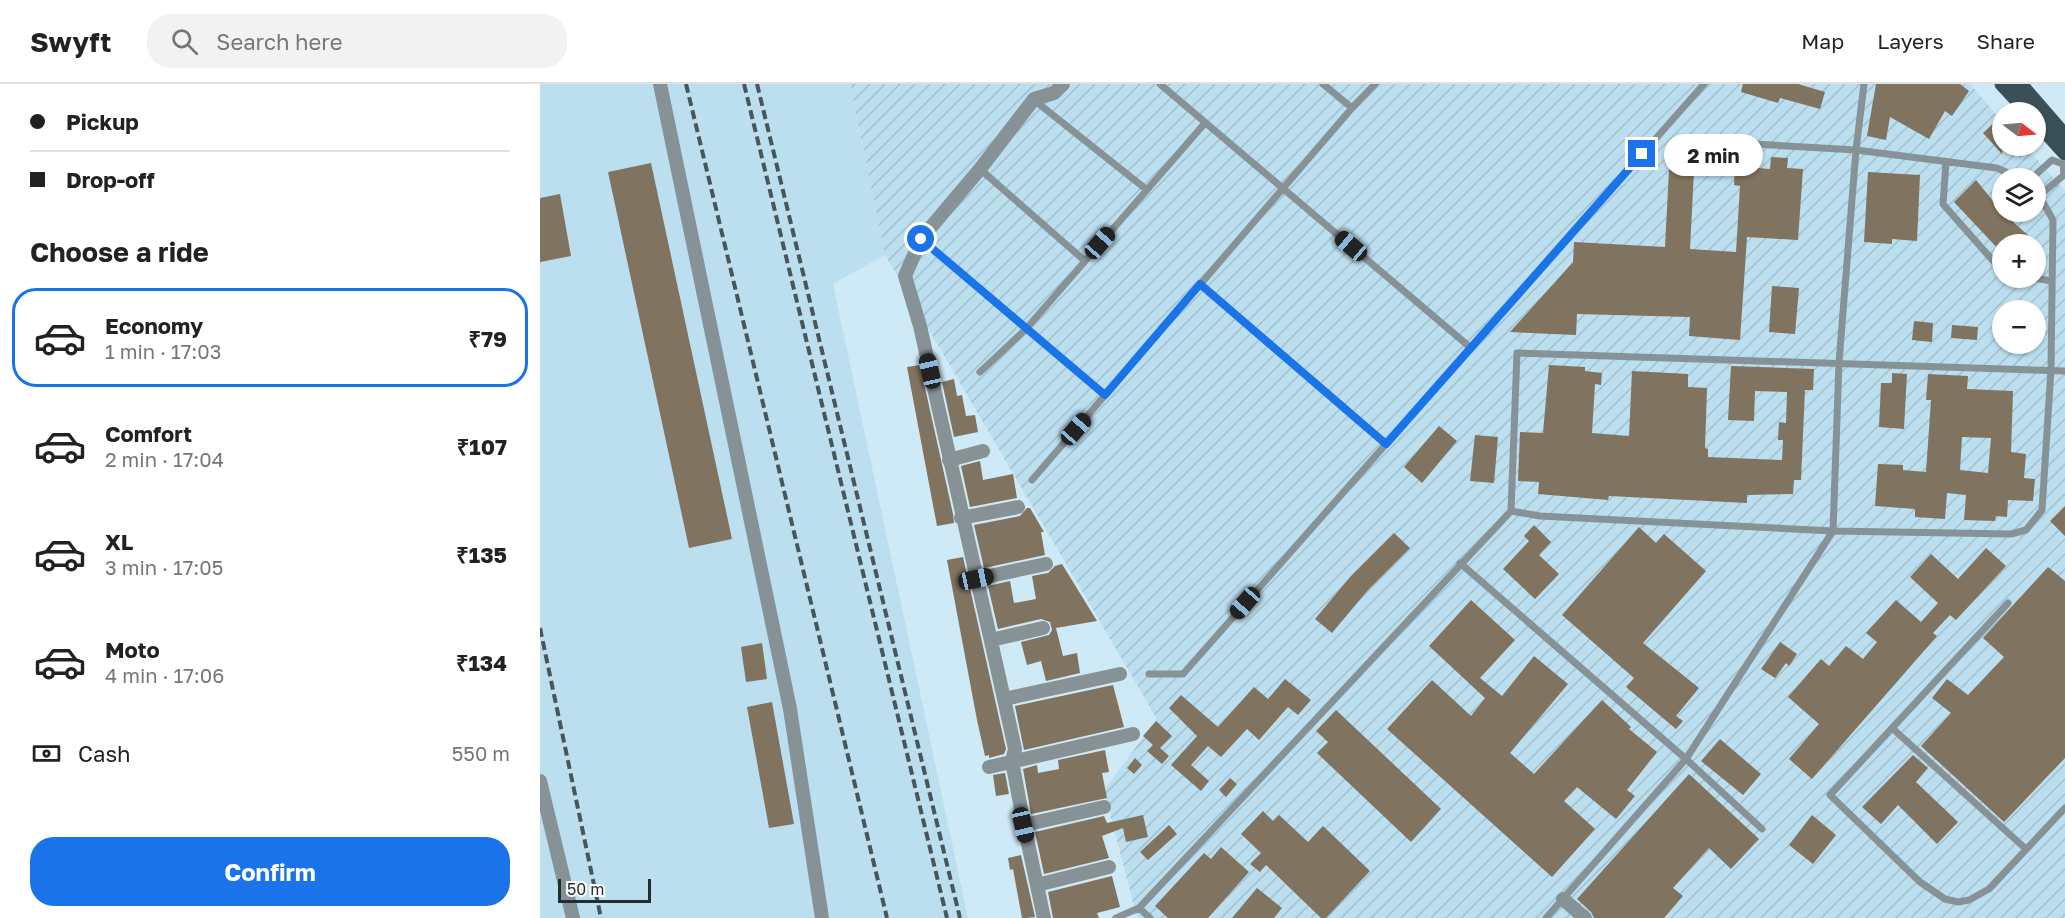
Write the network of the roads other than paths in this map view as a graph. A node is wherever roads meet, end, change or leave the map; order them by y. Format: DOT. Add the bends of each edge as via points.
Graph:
graph roads {
  1 [pos="660,84"];
  2 [pos="1063,84"];
  3 [pos="1160,84"];
  4 [pos="1323,84"];
  5 [pos="1375,84"];
  6 [pos="1704,84"];
  7 [pos="1864,84"];
  8 [pos="2002,84"];
  9 [pos="2020,84"];
  10 [pos="1034,99"];
  11 [pos="2019,102"];
  12 [pos="1352,108"];
  13 [pos="1205,123"];
  14 [pos="2046,135"];
  15 [pos="2065,136"];
  16 [pos="1687,140"];
  17 [pos="1856,150"];
  18 [pos="2064,160"];
  19 [pos="1946,162"];
  20 [pos="1997,168"];
  21 [pos="2043,168"];
  22 [pos="981,169"];
  23 [pos="2046,187"];
  24 [pos="1283,188"];
  25 [pos="1147,190"];
  26 [pos="2046,207"];
  27 [pos="921,239"];
  28 [pos="1992,260"];
  29 [pos="1085,261"];
  30 [pos="2046,280"];
  31 [pos="2052,281"];
  32 [pos="1200,284"];
  33 [pos="1026,329"];
  34 [pos="1471,348"];
  35 [pos="1839,362"];
  36 [pos="2051,369"];
  37 [pos="2065,371"];
  38 [pos="980,372"];
  39 [pos="1105,395"];
  40 [pos="1386,444"];
  41 [pos="983,451"];
  42 [pos="949,460"];
  43 [pos="1032,480"];
  44 [pos="1018,507"];
  45 [pos="1511,511"];
  46 [pos="961,518"];
  47 [pos="1833,531"];
  48 [pos="1460,563"];
  49 [pos="1046,564"];
  50 [pos="976,579"];
  51 [pos="2008,603"];
  52 [pos="1043,628"];
  53 [pos="991,640"];
  54 [pos="1120,674"];
  55 [pos="1149,674"];
  56 [pos="1004,699"];
  57 [pos="1892,728"];
  58 [pos="1134,734"];
  59 [pos="1686,759"];
  60 [pos="1012,761"];
  61 [pos="989,767"];
  62 [pos="540,781"];
  63 [pos="1104,807"];
  64 [pos="2065,808"];
  65 [pos="1023,825"];
  66 [pos="1762,830"];
  67 [pos="2026,849"];
  68 [pos="1109,867"];
  69 [pos="1037,885"];
  70 [pos="1563,899"];
  71 [pos="1139,908"];
  72 [pos="573,918"];
  73 [pos="822,918"];
  74 [pos="1044,918"];
  75 [pos="1116,918"];
  76 [pos="1150,918"];
  77 [pos="1546,918"];
  78 [pos="1585,918"];
  1 -- 73 [label="street" via="790,709"];
  2 -- 10 [label="street" via="1054,93"];
  3 -- 13 [label="lane"];
  4 -- 12 [label="lane"];
  5 -- 12 [label="lane"];
  6 -- 34 [label="lane"];
  7 -- 17 [label="lane"];
  8 -- 11 [label="main road"];
  9 -- 15 [label="main road"];
  10 -- 22 [label="street"];
  10 -- 25 [label="lane"];
  12 -- 24 [label="lane"];
  13 -- 24 [label="lane"];
  13 -- 25 [label="lane"];
  14 -- 18 [label="main road"];
  16 -- 17 [label="lane"];
  17 -- 19 [label="lane"];
  17 -- 35 [label="lane"];
  18 -- 21 [label="lane" via="2052,160"];
  18 -- 23 [label="lane" via="2064,175"];
  19 -- 20 [label="lane"];
  19 -- 28 [label="lane" via="1943,204"];
  22 -- 27 [label="street"];
  22 -- 29 [label="lane"];
  24 -- 32 [label="lane"];
  24 -- 34 [label="lane"];
  25 -- 29 [label="lane"];
  26 -- 31 [label="lane" via="2053,220"];
  27 -- 33 [label="lane"];
  27 -- 42 [label="street" via="905,276"];
  29 -- 33 [label="lane"];
  30 -- 31 [label="lane"];
  31 -- 36 [label="lane"];
  32 -- 39 [label="lane"];
  32 -- 40 [label="lane"];
  33 -- 38 [label="lane"];
  33 -- 39 [label="lane"];
  34 -- 40 [label="lane"];
  35 -- 36 [label="lane"];
  35 -- 45 [label="lane" via="1517,353"];
  35 -- 47 [label="lane"];
  36 -- 37 [label="lane"];
  36 -- 47 [label="lane" via="2042,510 2026,530 2011,534"];
  39 -- 43 [label="lane"];
  40 -- 55 [label="lane" via="1183,674"];
  41 -- 42 [label="street"];
  42 -- 46 [label="street"];
  44 -- 46 [label="street"];
  45 -- 47 [label="lane" via="1540,516"];
  45 -- 48 [label="lane"];
  46 -- 50 [label="street"];
  47 -- 59 [label="lane"];
  48 -- 59 [label="lane"];
  48 -- 71 [label="lane"];
  49 -- 50 [label="street"];
  50 -- 53 [label="street"];
  51 -- 57 [label="lane"];
  52 -- 53 [label="street"];
  53 -- 56 [label="street"];
  54 -- 56 [label="street"];
  56 -- 60 [label="street" via="1015,749"];
  57 -- 67 [label="lane"];
  57 -- 67 [label="lane" via="1830,795 1920,882 1945,899 1970,900 1989,889"];
  58 -- 60 [label="street"];
  59 -- 66 [label="lane"];
  59 -- 70 [label="lane"];
  60 -- 61 [label="street"];
  60 -- 65 [label="street"];
  62 -- 72 [label="street"];
  63 -- 65 [label="street"];
  64 -- 67 [label="lane"];
  65 -- 69 [label="street"];
  68 -- 69 [label="street"];
  69 -- 74 [label="street"];
  70 -- 77 [label="lane"];
  70 -- 78 [label="street"];
  71 -- 75 [label="lane"];
  71 -- 76 [label="lane"];
}
